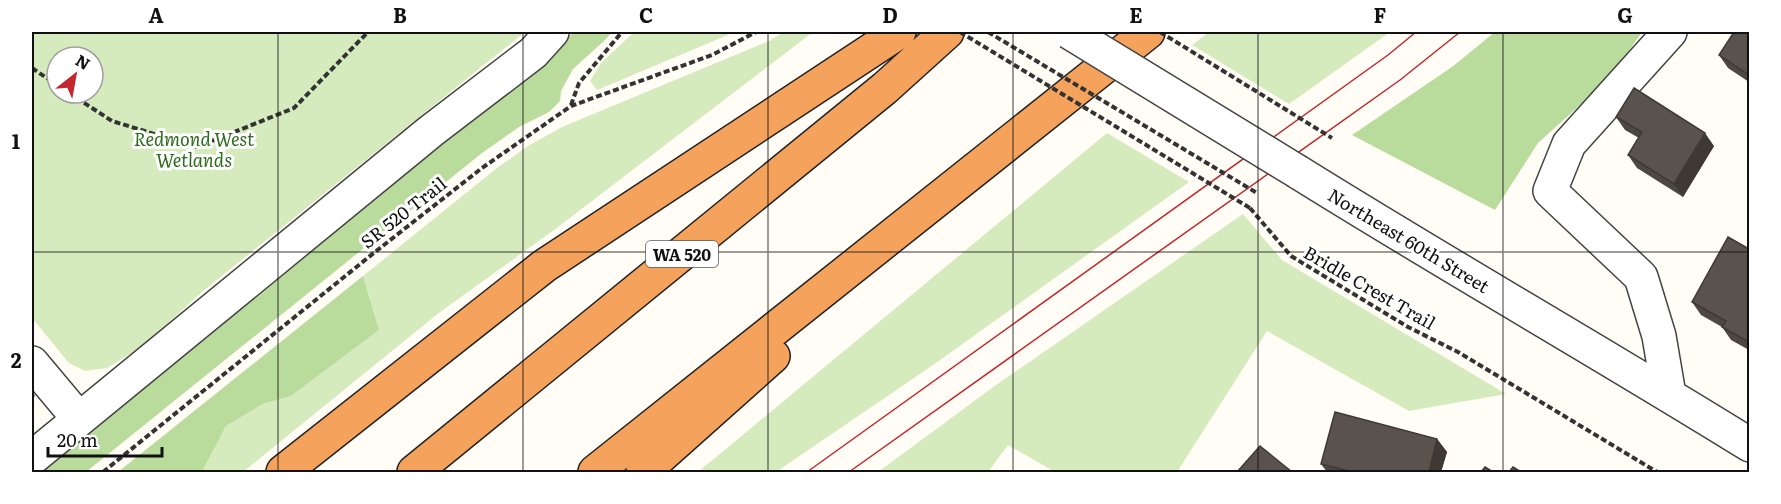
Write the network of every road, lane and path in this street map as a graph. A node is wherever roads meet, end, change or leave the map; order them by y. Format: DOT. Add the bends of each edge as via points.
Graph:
graph roads {
  1 [pos="368,32"];
  2 [pos="552,32"];
  3 [pos="622,32"];
  4 [pos="756,32"];
  5 [pos="899,32"];
  6 [pos="947,32"];
  7 [pos="960,32"];
  8 [pos="988,32"];
  9 [pos="1069,32"];
  10 [pos="1148,32"];
  11 [pos="1160,32"];
  12 [pos="1670,32"];
  13 [pos="32,68"];
  14 [pos="45,77"];
  15 [pos="87,105"];
  16 [pos="571,106"];
  17 [pos="1046,114"];
  18 [pos="1332,138"];
  19 [pos="1257,193"];
  20 [pos="32,363"];
  21 [pos="1669,395"];
  22 [pos="79,419"];
  23 [pos="1749,445"];
  24 [pos="32,458"];
  25 [pos="103,472"];
  26 [pos="284,472"];
  27 [pos="414,472"];
  28 [pos="595,472"];
  29 [pos="643,472"];
  30 [pos="1657,472"];
  1 -- 15 [label="path" via="294,108 197,147 112,121"];
  2 -- 22 [label="street" via="533,53 431,131"];
  3 -- 16 [label="path" via="579,83"];
  4 -- 16 [label="path, SR 520 Trail" via="712,55"];
  5 -- 26 [label="highway" via="544,266"];
  6 -- 27 [label="highway, WA 520" via="885,88"];
  7 -- 30 [label="path, Bridle Crest Trail, bridge" via="1250,208 1291,256"];
  8 -- 19 [label="path, bridge"];
  9 -- 21 [label="street, Northeast 60th Street, bridge" via="1420,248"];
  10 -- 17 [label="highway"];
  11 -- 18 [label="path, bridge"];
  12 -- 21 [label="street" via="1569,144 1550,191 1641,277 1659,336"];
  13 -- 14 [label="path"];
  16 -- 25 [label="path, SR 520 Trail" via="375,252"];
  17 -- 28 [label="highway"];
  17 -- 29 [label="highway"];
  20 -- 22 [label="street"];
  21 -- 23 [label="street, Northeast 60th Street"];
  22 -- 24 [label="street"];
}
